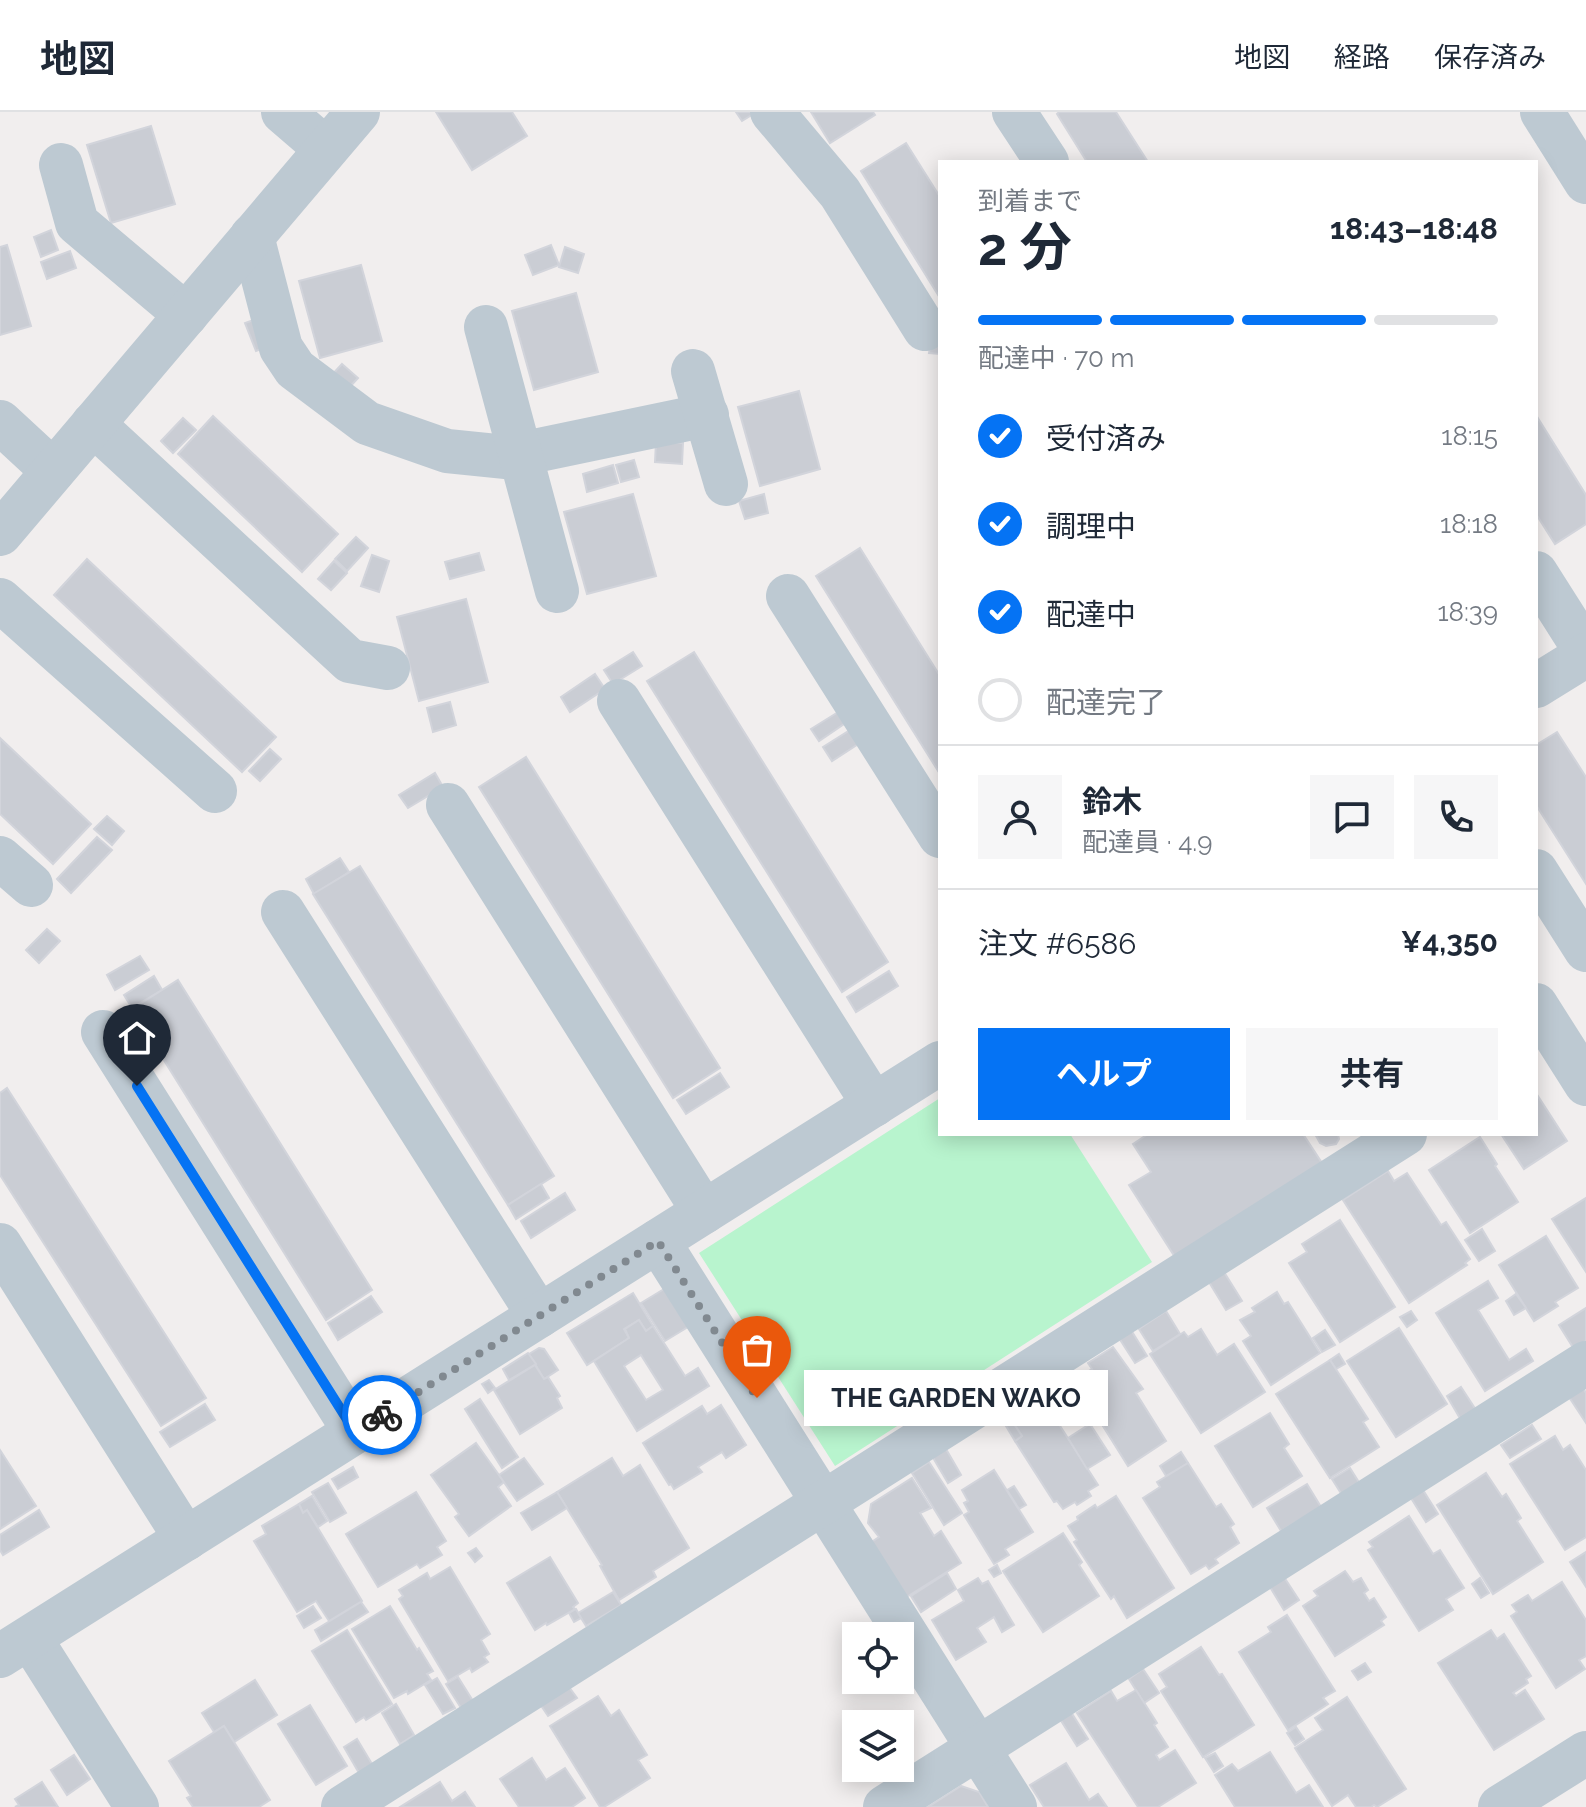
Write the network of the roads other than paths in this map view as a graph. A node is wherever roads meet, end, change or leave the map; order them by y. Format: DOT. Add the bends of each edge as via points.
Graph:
graph roads {
  1 [pos="283,112"];
  2 [pos="358,112"];
  3 [pos="772,112"];
  4 [pos="1014,112"];
  5 [pos="1542,112"];
  6 [pos="326,149"];
  7 [pos="1046,160"];
  8 [pos="61,165"];
  9 [pos="1586,182"];
  10 [pos="252,236"];
  11 [pos="186,315"];
  12 [pos="486,327"];
  13 [pos="925,329"];
  14 [pos="693,371"];
  15 [pos="707,415"];
  16 [pos="0,422"];
  17 [pos="93,424"];
  18 [pos="520,455"];
  19 [pos="53,471"];
  20 [pos="726,484"];
  21 [pos="0,534"];
  22 [pos="1538,576"];
  23 [pos="557,591"];
  24 [pos="788,596"];
  25 [pos="0,600"];
  26 [pos="1586,654"];
  27 [pos="388,668"];
  28 [pos="1538,685"];
  29 [pos="619,701"];
  30 [pos="215,791"];
  31 [pos="448,805"];
  32 [pos="938,833"];
  33 [pos="1538,874"];
  34 [pos="283,912"];
  35 [pos="1586,950"];
  36 [pos="1543,1031"];
  37 [pos="103,1032"];
  38 [pos="938,1064"];
  39 [pos="1586,1084"];
  40 [pos="874,1105"];
  41 [pos="1402,1136"];
  42 [pos="704,1212"];
  43 [pos="658,1241"];
  44 [pos="0,1245"];
  45 [pos="539,1316"];
  46 [pos="1586,1363"];
  47 [pos="355,1432"];
  48 [pos="823,1503"];
  49 [pos="186,1539"];
  50 [pos="12,1639"];
  51 [pos="978,1748"];
  52 [pos="1586,1753"];
  53 [pos="137,1807"];
  54 [pos="343,1807"];
  55 [pos="885,1807"];
  56 [pos="1015,1807"];
  57 [pos="1500,1807"];
  1 -- 6 [label="street"];
  2 -- 6 [label="street"];
  3 -- 13 [label="street" via="840,193"];
  4 -- 7 [label="street"];
  5 -- 9 [label="street"];
  6 -- 10 [label="street"];
  8 -- 11 [label="street" via="77,223"];
  10 -- 11 [label="street"];
  10 -- 18 [label="street" via="281,348 295,369 367,423 447,451"];
  11 -- 17 [label="street"];
  12 -- 18 [label="street"];
  14 -- 15 [label="street"];
  15 -- 18 [label="street"];
  15 -- 20 [label="street"];
  16 -- 19 [label="street"];
  17 -- 19 [label="street"];
  17 -- 27 [label="street" via="350,661"];
  18 -- 23 [label="street"];
  19 -- 21 [label="street"];
  22 -- 26 [label="street"];
  24 -- 32 [label="street"];
  25 -- 30 [label="street"];
  26 -- 28 [label="street"];
  29 -- 40 [label="street"];
  31 -- 42 [label="street"];
  33 -- 35 [label="street"];
  34 -- 45 [label="street"];
  36 -- 39 [label="street"];
  37 -- 47 [label="street"];
  38 -- 40 [label="street"];
  40 -- 42 [label="street"];
  41 -- 48 [label="street"];
  42 -- 43 [label="street"];
  43 -- 45 [label="street"];
  43 -- 48 [label="street"];
  44 -- 49 [label="street"];
  45 -- 47 [label="street"];
  46 -- 51 [label="street"];
  47 -- 49 [label="street"];
  48 -- 51 [label="street"];
  48 -- 54 [label="street"];
  49 -- 50 [label="street"];
  50 -- 53 [label="street"];
  51 -- 55 [label="street"];
  51 -- 56 [label="street"];
  52 -- 57 [label="street"];
}
